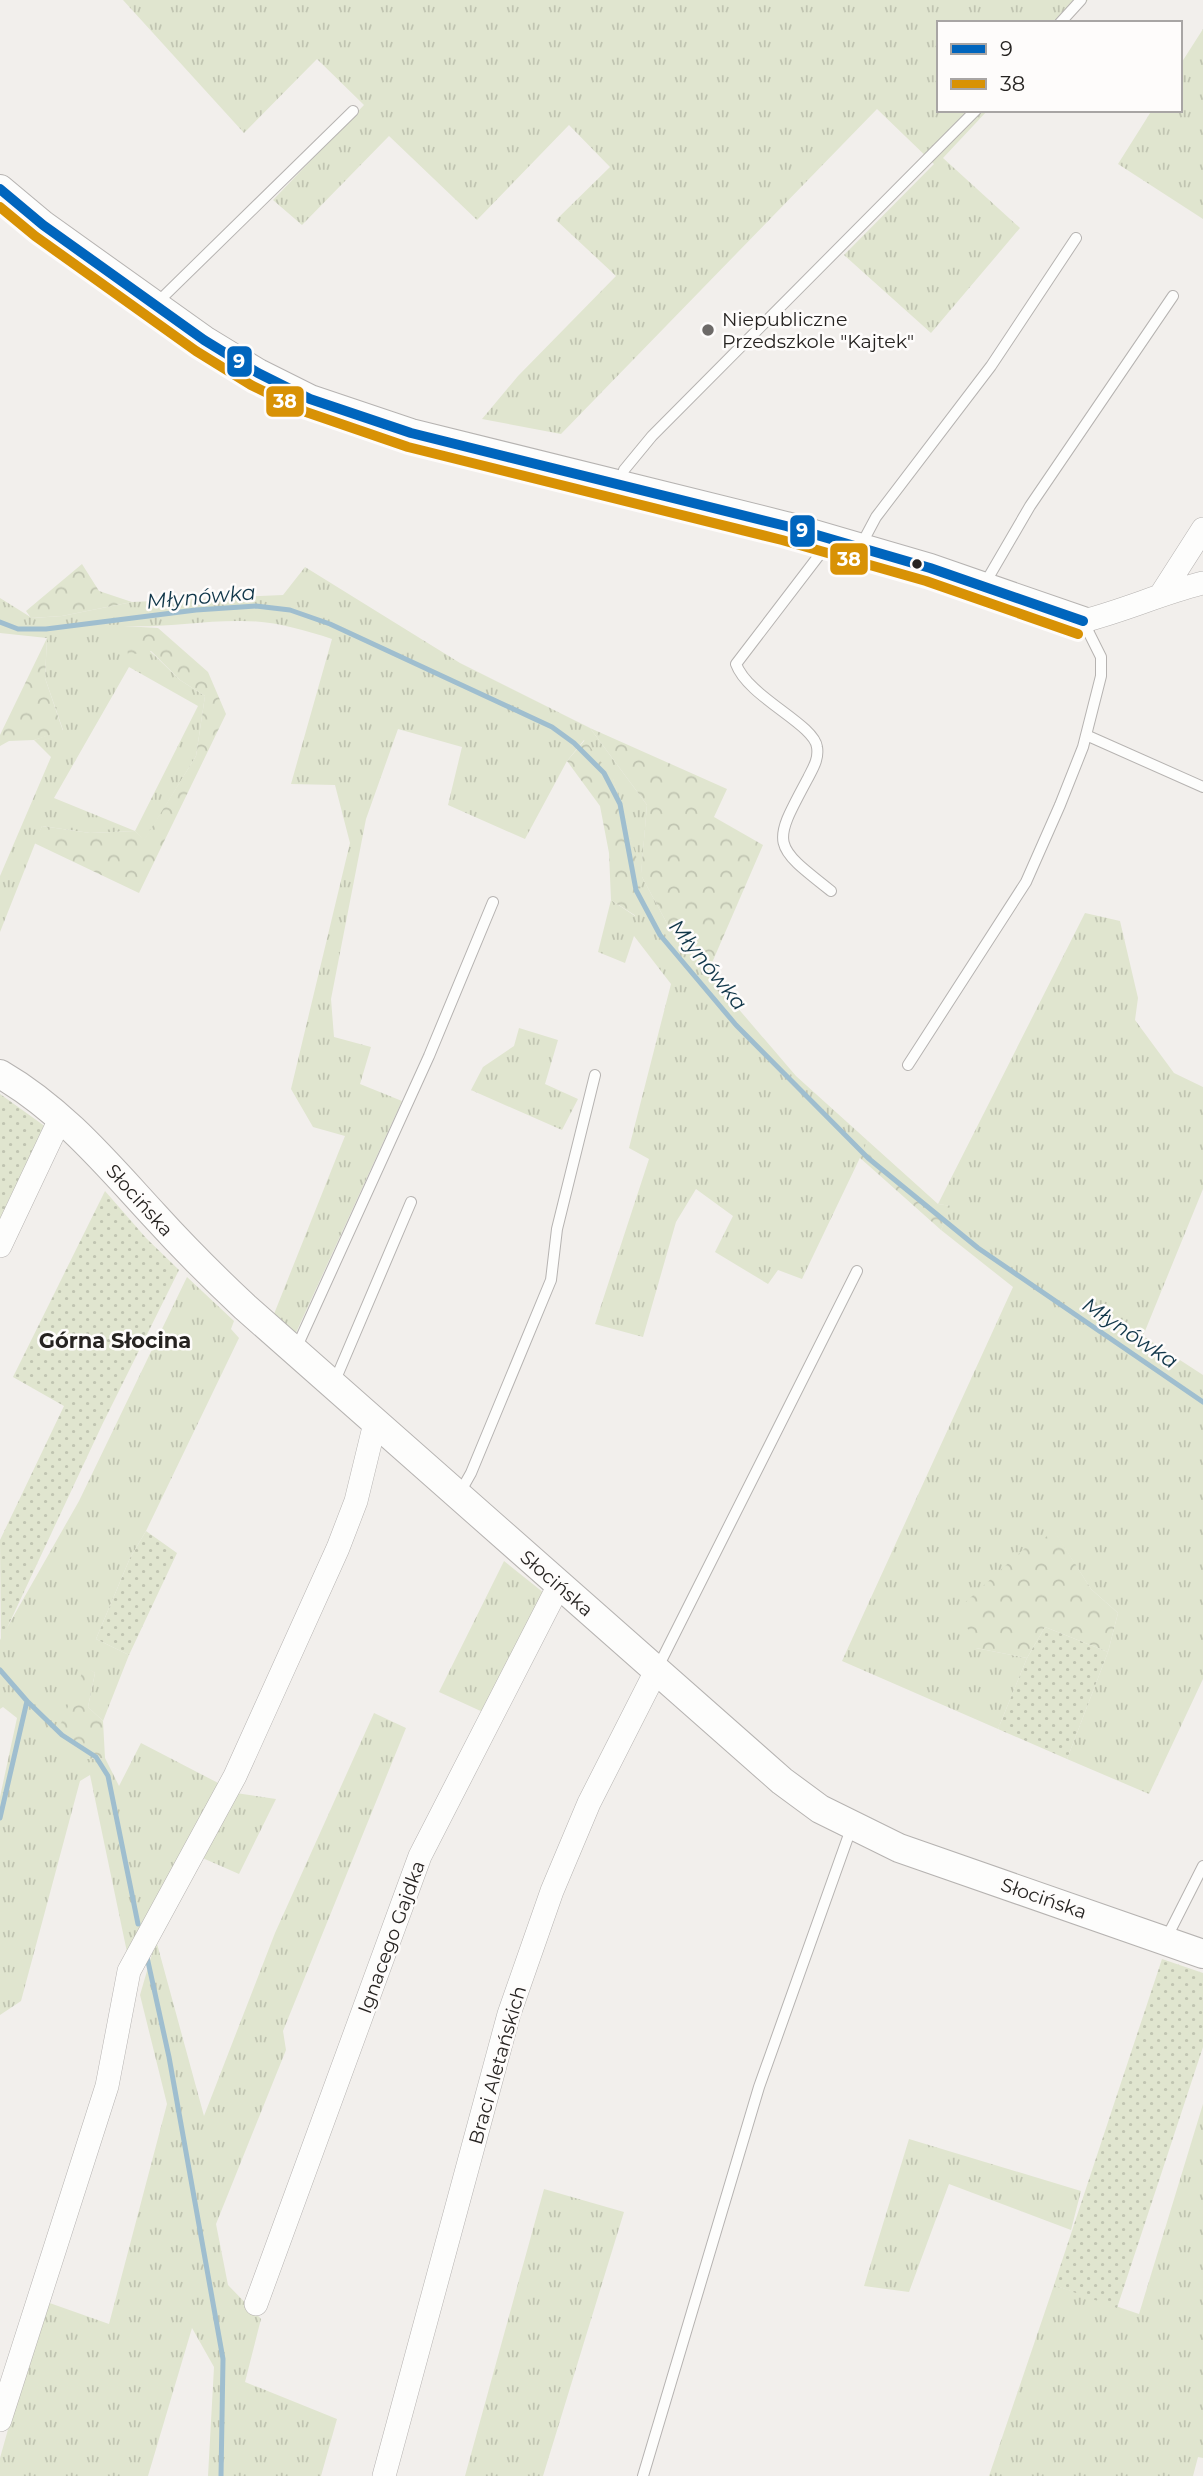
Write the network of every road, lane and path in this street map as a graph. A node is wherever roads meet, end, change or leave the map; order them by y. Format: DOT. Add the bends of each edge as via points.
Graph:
graph roads {
  1 [pos="1081,0"];
  2 [pos="1062,21"];
  3 [pos="353,111"];
  4 [pos="974,112"];
  5 [pos="0,189"];
  6 [pos="1076,238"];
  7 [pos="1173,296"];
  8 [pos="157,307"];
  9 [pos="621,485"];
  10 [pos="1203,529"];
  11 [pos="831,539"];
  12 [pos="860,547"];
  13 [pos="1203,583"];
  14 [pos="984,585"];
  15 [pos="1162,593"];
  16 [pos="1083,621"];
  17 [pos="1086,735"];
  18 [pos="1203,787"];
  19 [pos="831,891"];
  20 [pos="493,902"];
  21 [pos="908,1065"];
  22 [pos="0,1074"];
  23 [pos="595,1075"];
  24 [pos="61,1117"];
  25 [pos="411,1202"];
  26 [pos="0,1246"];
  27 [pos="857,1271"];
  28 [pos="295,1351"];
  29 [pos="333,1385"];
  30 [pos="375,1423"];
  31 [pos="458,1496"];
  32 [pos="559,1585"];
  33 [pos="656,1671"];
  34 [pos="852,1826"];
  35 [pos="1203,1867"];
  36 [pos="1165,1940"];
  37 [pos="1203,1954"];
  38 [pos="256,2304"];
  39 [pos="0,2420"];
  40 [pos="384,2476"];
  41 [pos="643,2476"];
  1 -- 2 [label="lane"];
  3 -- 8 [label="lane"];
  4 -- 9 [label="lane" via="652,436 624,470"];
  5 -- 8 [label="street"];
  6 -- 12 [label="lane" via="991,366 876,517"];
  7 -- 14 [label="lane" via="1030,506"];
  8 -- 9 [label="street" via="258,373 336,408 411,433"];
  9 -- 11 [label="street"];
  10 -- 15 [label="street"];
  11 -- 12 [label="street"];
  11 -- 19 [label="lane" via="736,664 740,676 811,735 817,746 816,763 783,823 783,844 790,859"];
  12 -- 14 [label="street"];
  13 -- 15 [label="street"];
  14 -- 16 [label="street"];
  15 -- 16 [label="street" via="1121,612"];
  16 -- 17 [label="lane" via="1101,657 1101,676"];
  17 -- 18 [label="lane"];
  17 -- 21 [label="lane" via="1026,882"];
  20 -- 28 [label="lane" via="429,1056"];
  22 -- 24 [label="street, Słocińska"];
  23 -- 31 [label="lane" via="557,1229 551,1280"];
  24 -- 26 [label="street"];
  24 -- 28 [label="street, Słocińska" via="191,1256"];
  25 -- 29 [label="lane"];
  27 -- 33 [label="lane"];
  28 -- 29 [label="street, Słocińska"];
  29 -- 30 [label="street, Słocińska"];
  30 -- 31 [label="street, Słocińska"];
  30 -- 39 [label="street" via="356,1501 338,1548 235,1776 129,1971 107,2086"];
  31 -- 32 [label="street, Słocińska"];
  32 -- 33 [label="street, Słocińska"];
  32 -- 38 [label="street, Ignacego Gajdka" via="420,1856"];
  33 -- 34 [label="street, Słocińska" via="782,1782"];
  33 -- 40 [label="street, Braci Aletańskich" via="578,1828 509,2014"];
  34 -- 36 [label="street, Słocińska" via="899,1848"];
  34 -- 41 [label="lane" via="759,2087"];
  35 -- 36 [label="lane"];
  36 -- 37 [label="street, Słocińska"];
}
